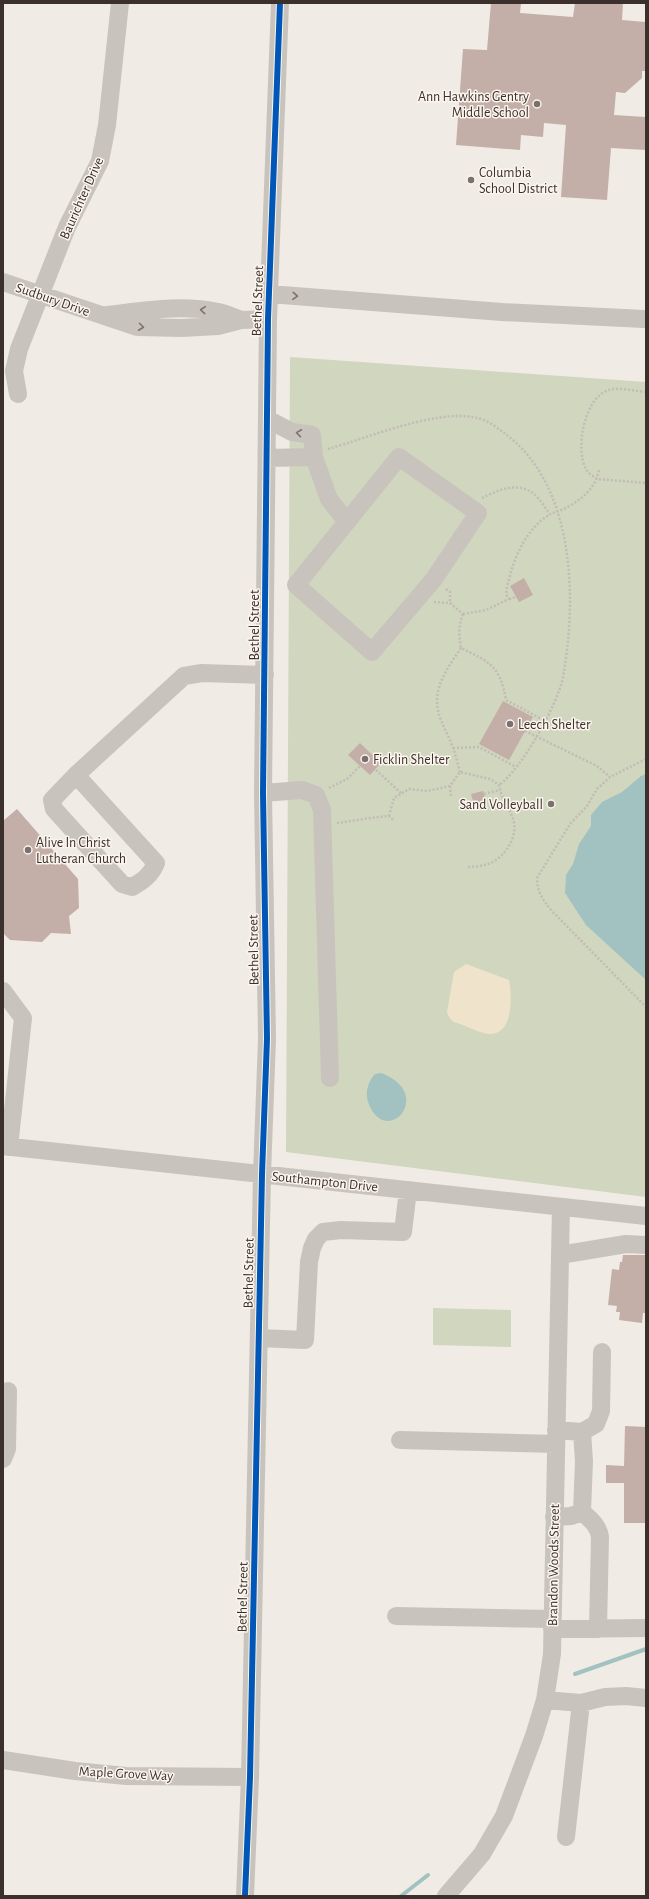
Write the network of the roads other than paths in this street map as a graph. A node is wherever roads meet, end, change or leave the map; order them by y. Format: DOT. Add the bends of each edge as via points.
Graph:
graph roads {
  1 [pos="120,3"];
  2 [pos="280,3"];
  3 [pos="3,282"];
  4 [pos="39,294"];
  5 [pos="269,294"];
  6 [pos="268,319"];
  7 [pos="644,319"];
  8 [pos="18,394"];
  9 [pos="267,419"];
  10 [pos="314,455"];
  11 [pos="267,458"];
  12 [pos="347,522"];
  13 [pos="266,675"];
  14 [pos="76,775"];
  15 [pos="263,793"];
  16 [pos="5,998"];
  17 [pos="330,1078"];
  18 [pos="6,1146"];
  19 [pos="262,1174"];
  20 [pos="408,1190"];
  21 [pos="561,1207"];
  22 [pos="646,1216"];
  23 [pos="646,1245"];
  24 [pos="560,1255"];
  25 [pos="260,1338"];
  26 [pos="602,1352"];
  27 [pos="8,1391"];
  28 [pos="582,1432"];
  29 [pos="556,1437"];
  30 [pos="400,1440"];
  31 [pos="3,1459"];
  32 [pos="582,1512"];
  33 [pos="554,1517"];
  34 [pos="396,1616"];
  35 [pos="552,1624"];
  36 [pos="646,1628"];
  37 [pos="598,1629"];
  38 [pos="646,1698"];
  39 [pos="545,1700"];
  40 [pos="581,1703"];
  41 [pos="3,1760"];
  42 [pos="250,1777"];
  43 [pos="566,1837"];
  44 [pos="245,1896"];
  45 [pos="446,1896"];
  1 -- 4 [label="street, Baurichter Drive" via="107,125 100,161 67,227"];
  2 -- 5 [label="street, Bethel Street"];
  3 -- 4 [label="street, Sudbury Drive"];
  4 -- 6 [label="street, Sudbury Drive" via="137,327 163,329 218,326 241,320"];
  4 -- 8 [label="street, Baurichter Drive" via="18,349 14,371"];
  5 -- 6 [label="street, Bethel Street"];
  5 -- 7 [label="street, one-way" via="502,312"];
  6 -- 9 [label="street, Bethel Street"];
  10 -- 9 [label="street, one-way" via="312,435 292,432"];
  9 -- 11 [label="street, Bethel Street"];
  10 -- 11 [label="street"];
  10 -- 12 [label="street" via="329,499"];
  11 -- 13 [label="street, Bethel Street"];
  12 -- 12 [label="street" via="399,457 478,513 434,579 372,652 296,585"];
  13 -- 14 [label="street" via="202,673 184,676"];
  13 -- 15 [label="street, Bethel Street"];
  14 -- 14 [label="street" via="52,800 54,809 122,884 132,887 145,880 156,863"];
  15 -- 17 [label="street" via="302,790 316,795 322,810"];
  15 -- 19 [label="street, Bethel Street" via="267,1039"];
  16 -- 18 [label="street" via="23,1018"];
  18 -- 19 [label="street, Southampton Drive"];
  19 -- 20 [label="street, Southampton Drive"];
  19 -- 25 [label="street, Bethel Street"];
  20 -- 21 [label="street, Southampton Drive"];
  20 -- 25 [label="street" via="403,1232 340,1230 323,1232 316,1239 309,1262 305,1340"];
  21 -- 22 [label="street, Southampton Drive"];
  21 -- 24 [label="street, Brandon Woods Street"];
  23 -- 24 [label="street" via="626,1244"];
  24 -- 29 [label="street, Brandon Woods Street"];
  25 -- 42 [label="street, Bethel Street"];
  26 -- 28 [label="street" via="601,1411 596,1424"];
  27 -- 31 [label="street" via="7,1449"];
  28 -- 29 [label="street"];
  28 -- 32 [label="street"];
  29 -- 30 [label="street"];
  29 -- 33 [label="street, Brandon Woods Street"];
  32 -- 33 [label="street" via="571,1516"];
  32 -- 37 [label="street" via="594,1523 600,1537"];
  33 -- 35 [label="street, Brandon Woods Street"];
  34 -- 35 [label="street"];
  35 -- 37 [label="street"];
  35 -- 39 [label="street, Brandon Woods Street" via="552,1654"];
  36 -- 37 [label="street"];
  38 -- 40 [label="street" via="605,1697"];
  39 -- 40 [label="street"];
  39 -- 45 [label="street, Brandon Woods Street" via="504,1816 482,1854"];
  40 -- 43 [label="street"];
  41 -- 42 [label="street, Maple Grove Way" via="126,1776"];
  42 -- 44 [label="street, Bethel Street"];
}
